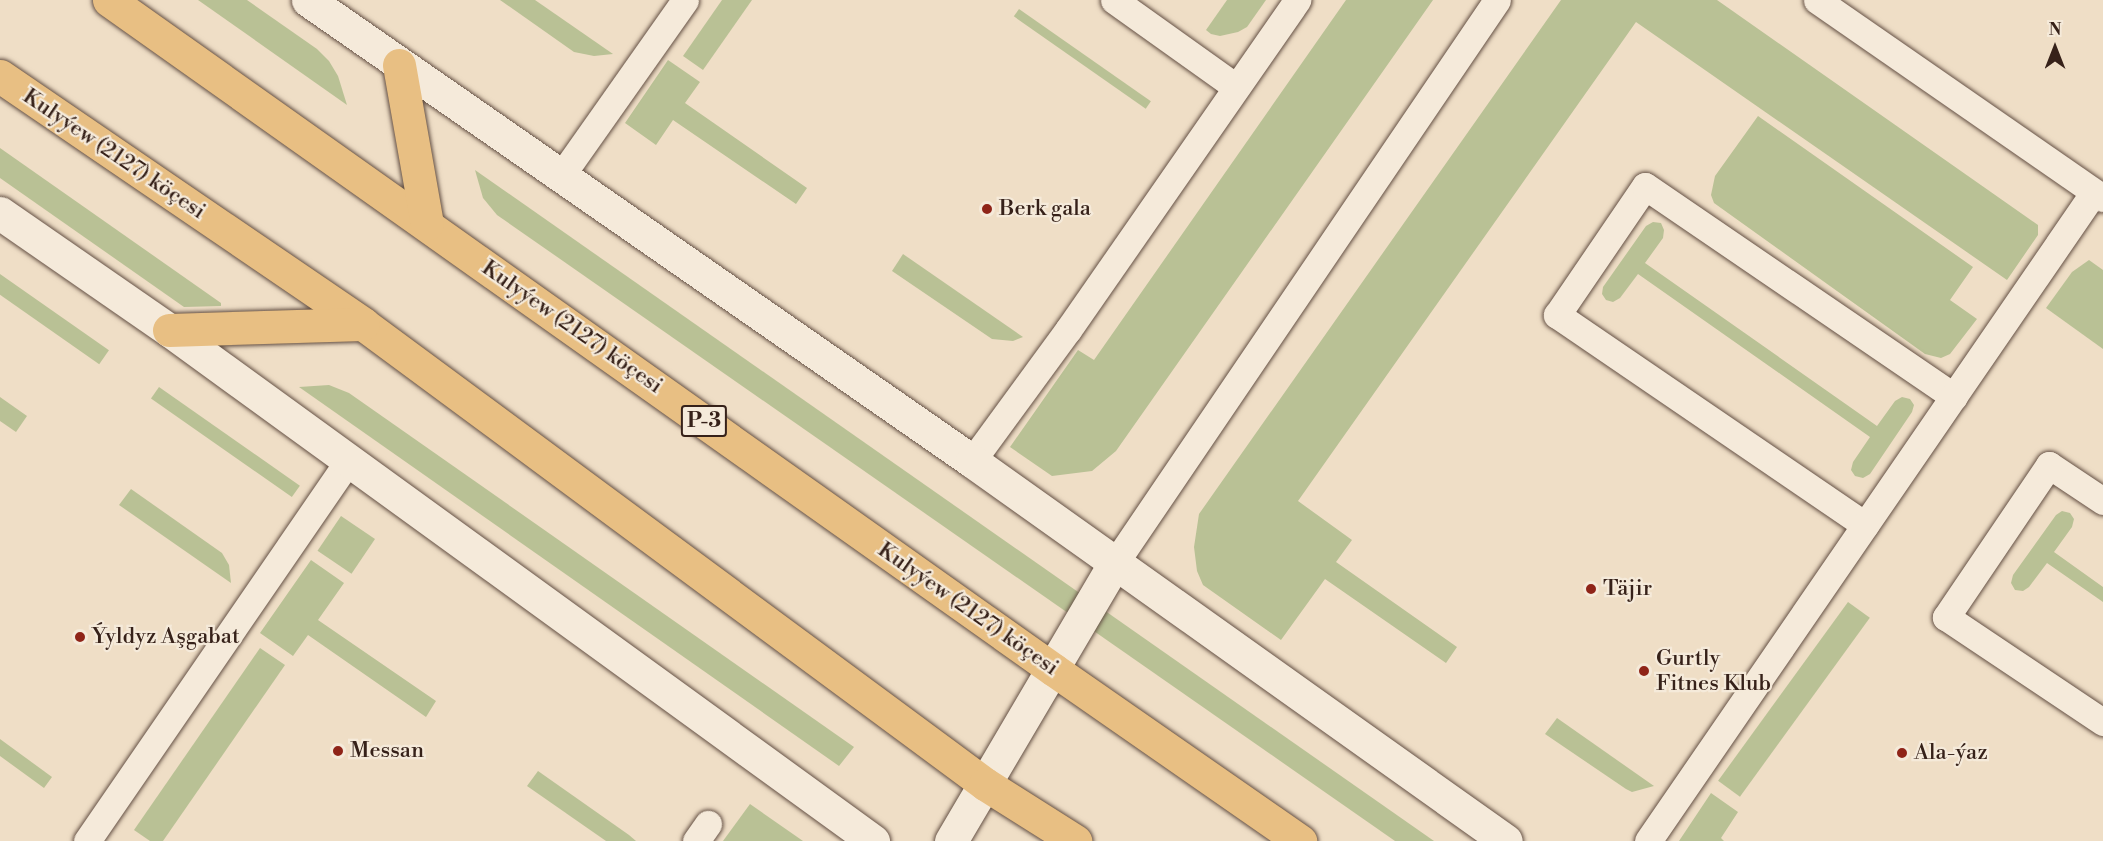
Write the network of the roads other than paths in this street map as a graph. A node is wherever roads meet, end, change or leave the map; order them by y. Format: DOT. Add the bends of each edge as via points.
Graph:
graph roads {
  1 [pos="109,0"];
  2 [pos="308,0"];
  3 [pos="685,0"];
  4 [pos="1114,0"];
  5 [pos="1297,0"];
  6 [pos="1497,0"];
  7 [pos="1817,0"];
  8 [pos="399,65"];
  9 [pos="0,76"];
  10 [pos="1236,87"];
  11 [pos="561,176"];
  12 [pos="2099,195"];
  13 [pos="0,213"];
  14 [pos="427,224"];
  15 [pos="363,324"];
  16 [pos="169,330"];
  17 [pos="1954,397"];
  18 [pos="349,460"];
  19 [pos="972,461"];
  20 [pos="2103,501"];
  21 [pos="1865,525"];
  22 [pos="1115,563"];
  23 [pos="1054,670"];
  24 [pos="2103,722"];
  25 [pos="985,784"];
  26 [pos="87,841"];
  27 [pos="873,841"];
  28 [pos="951,841"];
  29 [pos="1075,841"];
  30 [pos="1300,841"];
  31 [pos="1506,841"];
  32 [pos="1648,841"];
  1 -- 14 [label="highway, Kulyýew (2127) köçesi / P-3"];
  2 -- 8 [label="street"];
  3 -- 11 [label="lane"];
  4 -- 10 [label="lane"];
  5 -- 10 [label="lane"];
  6 -- 22 [label="lane"];
  7 -- 12 [label="lane"];
  8 -- 11 [label="street"];
  8 -- 14 [label="highway"];
  9 -- 15 [label="highway, Kulyýew (2127) köçesi"];
  10 -- 19 [label="lane"];
  11 -- 19 [label="street"];
  12 -- 17 [label="lane"];
  13 -- 16 [label="street"];
  14 -- 23 [label="highway, Kulyýew (2127) köçesi / P-3"];
  15 -- 16 [label="highway"];
  15 -- 25 [label="highway, Kulyýew (2127) köçesi"];
  16 -- 18 [label="street"];
  17 -- 21 [label="lane"];
  17 -- 21 [label="lane" via="1645,186 1557,315"];
  18 -- 26 [label="lane"];
  18 -- 27 [label="street"];
  19 -- 22 [label="street"];
  20 -- 24 [label="lane" via="2049,465 1946,617"];
  21 -- 32 [label="lane"];
  22 -- 23 [label="street"];
  22 -- 31 [label="street"];
  23 -- 25 [label="street"];
  23 -- 30 [label="highway, Kulyýew (2127) köçesi / P-3"];
  25 -- 28 [label="street"];
  25 -- 29 [label="highway, Kulyýew (2127) köçesi"];
}
